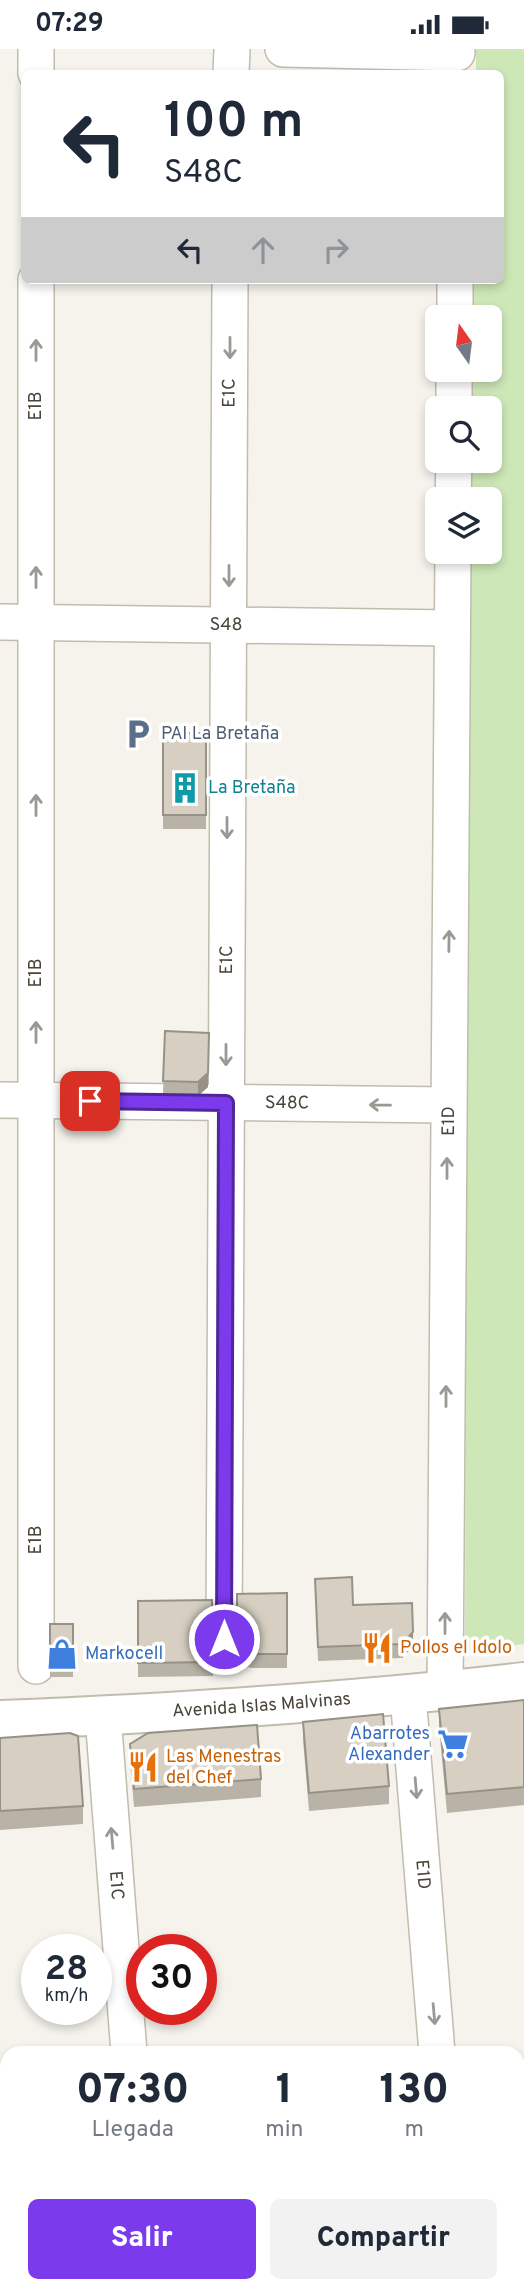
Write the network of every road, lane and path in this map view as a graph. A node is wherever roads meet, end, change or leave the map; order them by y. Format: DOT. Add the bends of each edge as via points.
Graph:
graph roads {
  1 [pos="36,49"];
  2 [pos="232,49"];
  3 [pos="283,49"];
  4 [pos="457,58"];
  5 [pos="36,70"];
  6 [pos="232,70"];
  7 [pos="36,284"];
  8 [pos="230,284"];
  9 [pos="455,284"];
  10 [pos="455,305"];
  11 [pos="453,564"];
  12 [pos="0,622"];
  13 [pos="36,622"];
  14 [pos="229,625"];
  15 [pos="452,628"];
  16 [pos="0,1100"];
  17 [pos="36,1101"];
  18 [pos="226,1103"];
  19 [pos="448,1105"];
  20 [pos="224,1639"];
  21 [pos="36,1665"];
  22 [pos="524,1682"];
  23 [pos="426,1693"];
  24 [pos="103,1716"];
  25 [pos="0,1720"];
  26 [pos="128,2046"];
  27 [pos="438,2046"];
  1 -- 5 [label="street"];
  2 -- 6 [label="street"];
  3 -- 4 [label="street"];
  13 -- 7 [label="street, E1B, one-way"];
  8 -- 14 [label="street, E1C, one-way"];
  9 -- 10 [label="street"];
  11 -- 15 [label="street, E1D"];
  12 -- 13 [label="street, S48"];
  13 -- 14 [label="street, S48"];
  17 -- 13 [label="street, E1B, one-way"];
  14 -- 15 [label="street, S48"];
  14 -- 18 [label="street, E1C, one-way"];
  19 -- 15 [label="street, E1D, one-way"];
  16 -- 17 [label="street, S48C"];
  17 -- 18 [label="street, S48C"];
  17 -- 21 [label="street, E1B"];
  19 -- 18 [label="street, S48C, one-way"];
  18 -- 20 [label="street, E1C"];
  23 -- 19 [label="street, E1D, one-way"];
  22 -- 23 [label="street, Avenida Islas Malvinas"];
  23 -- 24 [label="street, Avenida Islas Malvinas"];
  23 -- 27 [label="street, E1D, one-way"];
  24 -- 25 [label="street, Avenida Islas Malvinas"];
  26 -- 24 [label="street, E1C, one-way"];
}
